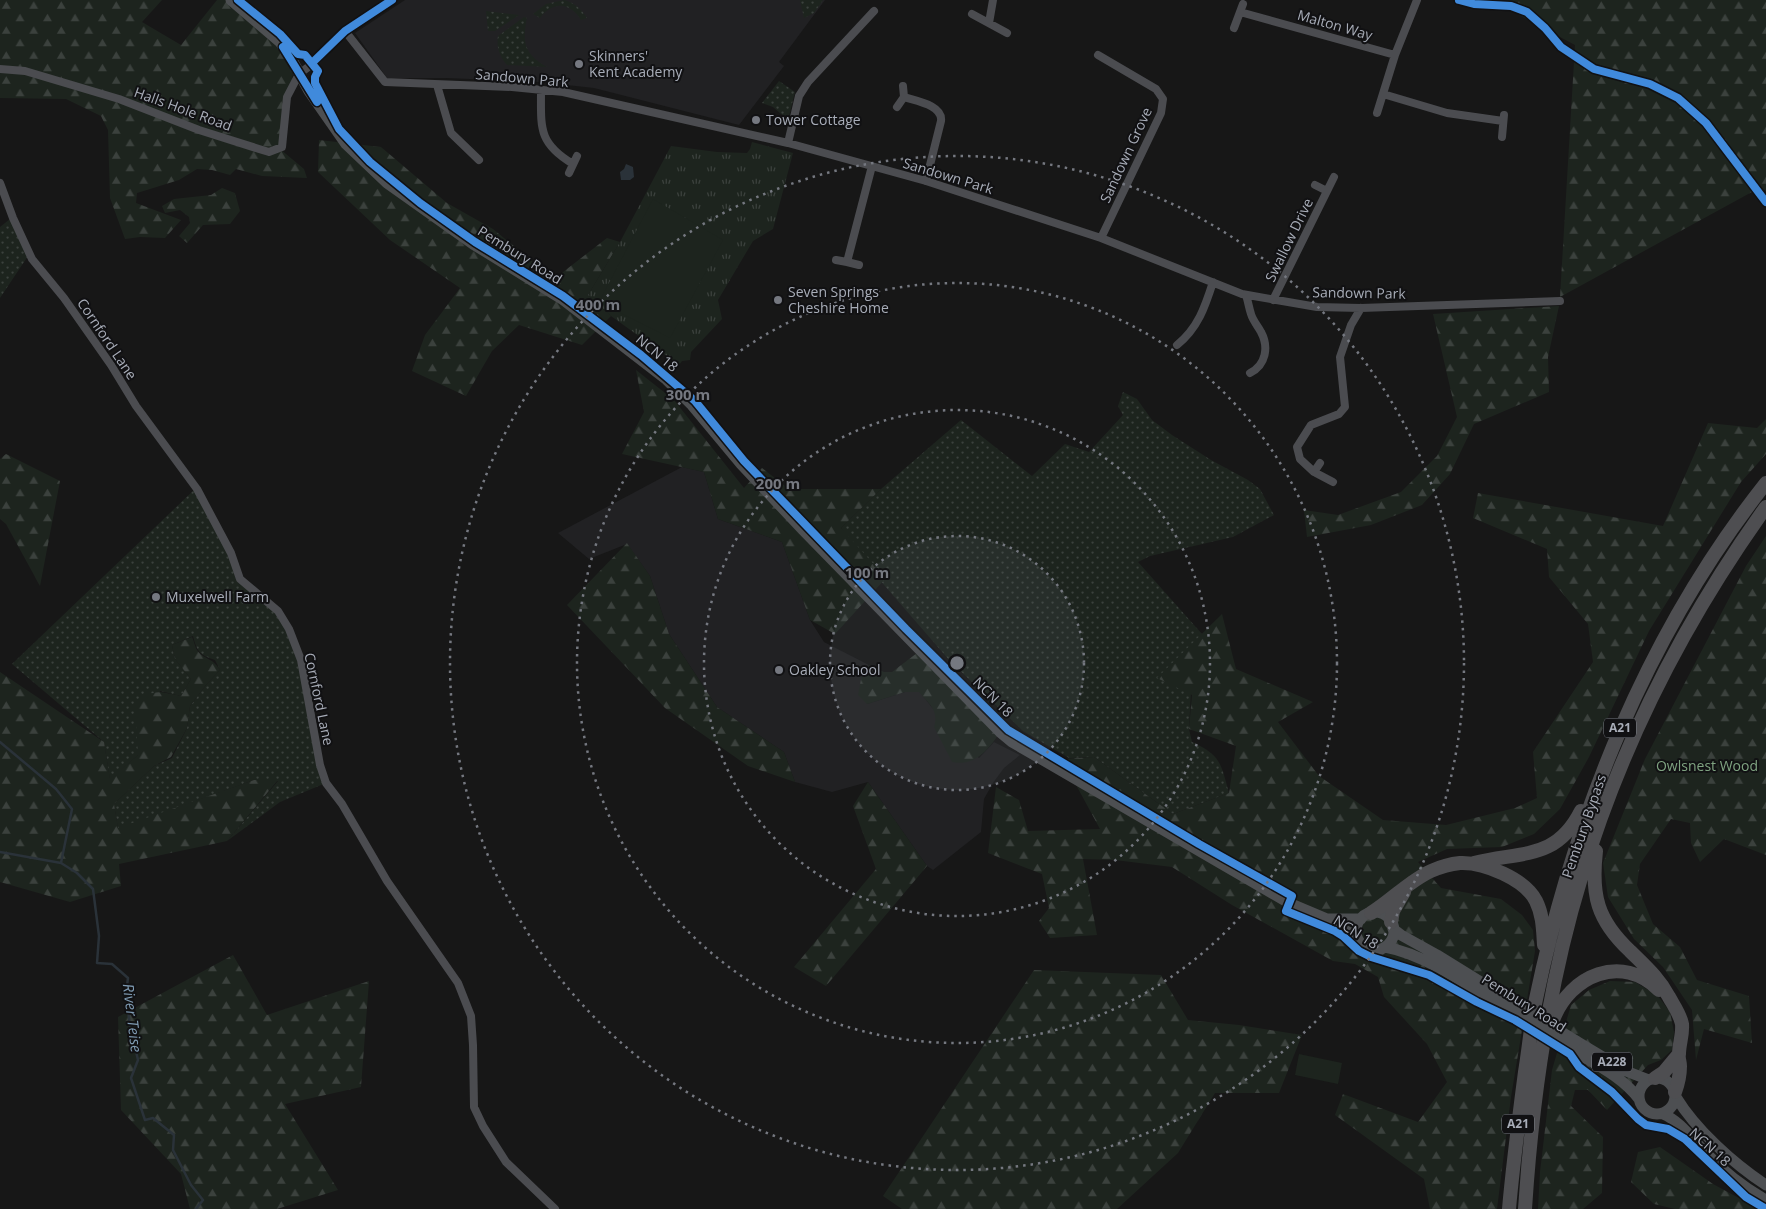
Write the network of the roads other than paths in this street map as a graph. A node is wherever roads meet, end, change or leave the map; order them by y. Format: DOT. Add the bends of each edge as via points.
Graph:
graph roads {
  1 [pos="231,0"];
  2 [pos="392,0"];
  3 [pos="993,0"];
  4 [pos="1417,0"];
  5 [pos="1459,0"];
  6 [pos="874,11"];
  7 [pos="972,14"];
  8 [pos="989,23"];
  9 [pos="1234,28"];
  10 [pos="345,31"];
  11 [pos="1007,33"];
  12 [pos="1098,55"];
  13 [pos="1395,55"];
  14 [pos="0,68"];
  15 [pos="299,74"];
  16 [pos="437,85"];
  17 [pos="903,86"];
  18 [pos="541,90"];
  19 [pos="1383,94"];
  20 [pos="904,97"];
  21 [pos="897,107"];
  22 [pos="1377,112"];
  23 [pos="1502,137"];
  24 [pos="788,143"];
  25 [pos="576,156"];
  26 [pos="479,160"];
  27 [pos="573,164"];
  28 [pos="872,166"];
  29 [pos="569,173"];
  30 [pos="1334,177"];
  31 [pos="926,181"];
  32 [pos="0,184"];
  33 [pos="1315,185"];
  34 [pos="1327,191"];
  35 [pos="1766,202"];
  36 [pos="1101,238"];
  37 [pos="836,260"];
  38 [pos="847,262"];
  39 [pos="859,265"];
  40 [pos="1213,282"];
  41 [pos="1246,295"];
  42 [pos="1273,300"];
  43 [pos="1560,301"];
  44 [pos="1361,308"];
  45 [pos="1177,345"];
  46 [pos="1250,372"];
  47 [pos="1320,462"];
  48 [pos="1314,472"];
  49 [pos="1333,482"];
  50 [pos="1766,483"];
  51 [pos="1766,508"];
  52 [pos="1595,791"];
  53 [pos="1599,823"];
  54 [pos="1471,864"];
  55 [pos="1408,886"];
  56 [pos="1366,916"];
  57 [pos="1328,919"];
  58 [pos="1392,926"];
  59 [pos="1358,938"];
  60 [pos="1385,947"];
  61 [pos="1545,959"];
  62 [pos="1670,997"];
  63 [pos="1519,1012"];
  64 [pos="1574,1046"];
  65 [pos="1544,1047"];
  66 [pos="1678,1054"];
  67 [pos="1652,1079"];
  68 [pos="1676,1095"];
  69 [pos="1639,1099"];
  70 [pos="1663,1114"];
  71 [pos="1766,1186"];
  72 [pos="1766,1200"];
  73 [pos="555,1209"];
  74 [pos="1510,1209"];
  75 [pos="1524,1209"];
  1 -- 15 [label="main road, Pembury Road" via="280,42"];
  2 -- 10 [label="street"];
  3 -- 8 [label="street"];
  4 -- 13 [label="street"];
  5 -- 35 [label="street" via="1511,6 1527,12 1561,47 1594,69 1650,84 1678,98 1706,123"];
  6 -- 24 [label="street" via="808,82 799,96"];
  7 -- 8 [label="street"];
  8 -- 11 [label="street"];
  9 -- 13 [label="street, Malton Way" via="1241,8"];
  10 -- 15 [label="street"];
  10 -- 16 [label="street, Sandown Park" via="385,82"];
  12 -- 36 [label="street, Sandown Grove" via="1156,89 1163,99 1162,113"];
  13 -- 19 [label="street"];
  14 -- 15 [label="street, Halls Hole Road" via="25,71 119,99 199,130 269,152 282,147 287,97"];
  15 -- 57 [label="main road, Pembury Road" via="346,144 387,183 473,244 562,300 667,380 803,530 1012,742 1289,903"];
  16 -- 18 [label="street, Sandown Park"];
  16 -- 26 [label="street" via="451,133"];
  17 -- 20 [label="street"];
  18 -- 24 [label="street, Sandown Park" via="563,92"];
  18 -- 27 [label="street" via="544,136 559,156"];
  19 -- 22 [label="street"];
  19 -- 23 [label="street" via="1448,113 1504,118"];
  20 -- 21 [label="street"];
  20 -- 31 [label="street" via="937,109 941,115"];
  24 -- 28 [label="street, Sandown Park"];
  25 -- 27 [label="street"];
  27 -- 29 [label="street"];
  28 -- 31 [label="street, Sandown Park"];
  28 -- 38 [label="street"];
  30 -- 34 [label="street, Swallow Drive"];
  31 -- 36 [label="street, Sandown Park"];
  32 -- 73 [label="street, Cornford Lane" via="32,259 64,298 196,489 232,553 240,579 278,611 289,629 301,660 326,783 387,881 458,983 471,1016 474,1107 506,1162"];
  33 -- 34 [label="street, Swallow Drive"];
  34 -- 42 [label="street, Swallow Drive"];
  36 -- 40 [label="street, Sandown Park"];
  37 -- 38 [label="street"];
  38 -- 39 [label="street"];
  40 -- 41 [label="street, Sandown Park"];
  40 -- 45 [label="street" via="1200,318"];
  41 -- 42 [label="street, Sandown Park"];
  41 -- 46 [label="street" via="1251,316 1266,348 1259,369"];
  42 -- 44 [label="street, Sandown Park" via="1317,307"];
  43 -- 44 [label="street, Sandown Park"];
  44 -- 48 [label="street" via="1340,357 1344,407 1339,414 1311,425 1297,447 1300,459"];
  47 -- 48 [label="street"];
  48 -- 49 [label="street"];
  50 -- 52 [label="highway, Pembury Bypass / A21" via="1727,536 1667,634 1620,728"];
  51 -- 53 [label="highway, Pembury Bypass / A21" via="1716,581 1679,644 1634,734"];
  52 -- 54 [label="highway, A21" via="1568,832 1551,845"];
  52 -- 61 [label="highway, Pembury Bypass / A21" via="1568,870"];
  53 -- 62 [label="highway, A21" via="1594,883 1602,915 1615,936 1656,975"];
  53 -- 65 [label="highway, Pembury Bypass / A21" via="1570,917"];
  54 -- 55 [label="highway, A21" via="1438,868"];
  54 -- 61 [label="highway, A21" via="1506,875 1529,891 1542,917"];
  55 -- 56 [label="highway, A21"];
  55 -- 58 [label="highway, A21" via="1393,912"];
  56 -- 57 [label="main road, Pembury Road"];
  56 -- 58 [label="main road" via="1383,914"];
  56 -- 59 [label="main road" via="1356,928"];
  57 -- 59 [label="main road, Pembury Road"];
  58 -- 60 [label="main road" via="1392,939"];
  58 -- 63 [label="main road, Pembury Road / A228"];
  59 -- 60 [label="main road" via="1372,950"];
  60 -- 63 [label="main road, Pembury Road / A228" via="1413,954"];
  61 -- 74 [label="highway, Pembury Bypass / A21" via="1528,1048"];
  62 -- 65 [label="highway, A21" via="1651,982 1630,972 1613,971 1594,976 1568,993 1556,1013"];
  62 -- 66 [label="highway, A21" via="1682,1024"];
  63 -- 64 [label="main road, Pembury Road / A228, bridge"];
  64 -- 67 [label="main road, Pembury Road / A228" via="1626,1071"];
  64 -- 69 [label="main road, Pembury Road / A228" via="1621,1080"];
  65 -- 75 [label="highway, Pembury Bypass / A21"];
  66 -- 67 [label="highway" via="1664,1072"];
  66 -- 68 [label="highway, A21" via="1680,1065"];
  67 -- 68 [label="main road" via="1668,1081"];
  67 -- 69 [label="main road" via="1641,1088"];
  68 -- 70 [label="main road" via="1672,1107"];
  68 -- 71 [label="main road" via="1688,1115 1719,1147"];
  69 -- 70 [label="main road" via="1647,1111"];
  70 -- 72 [label="main road" via="1678,1123 1708,1156"];
}
